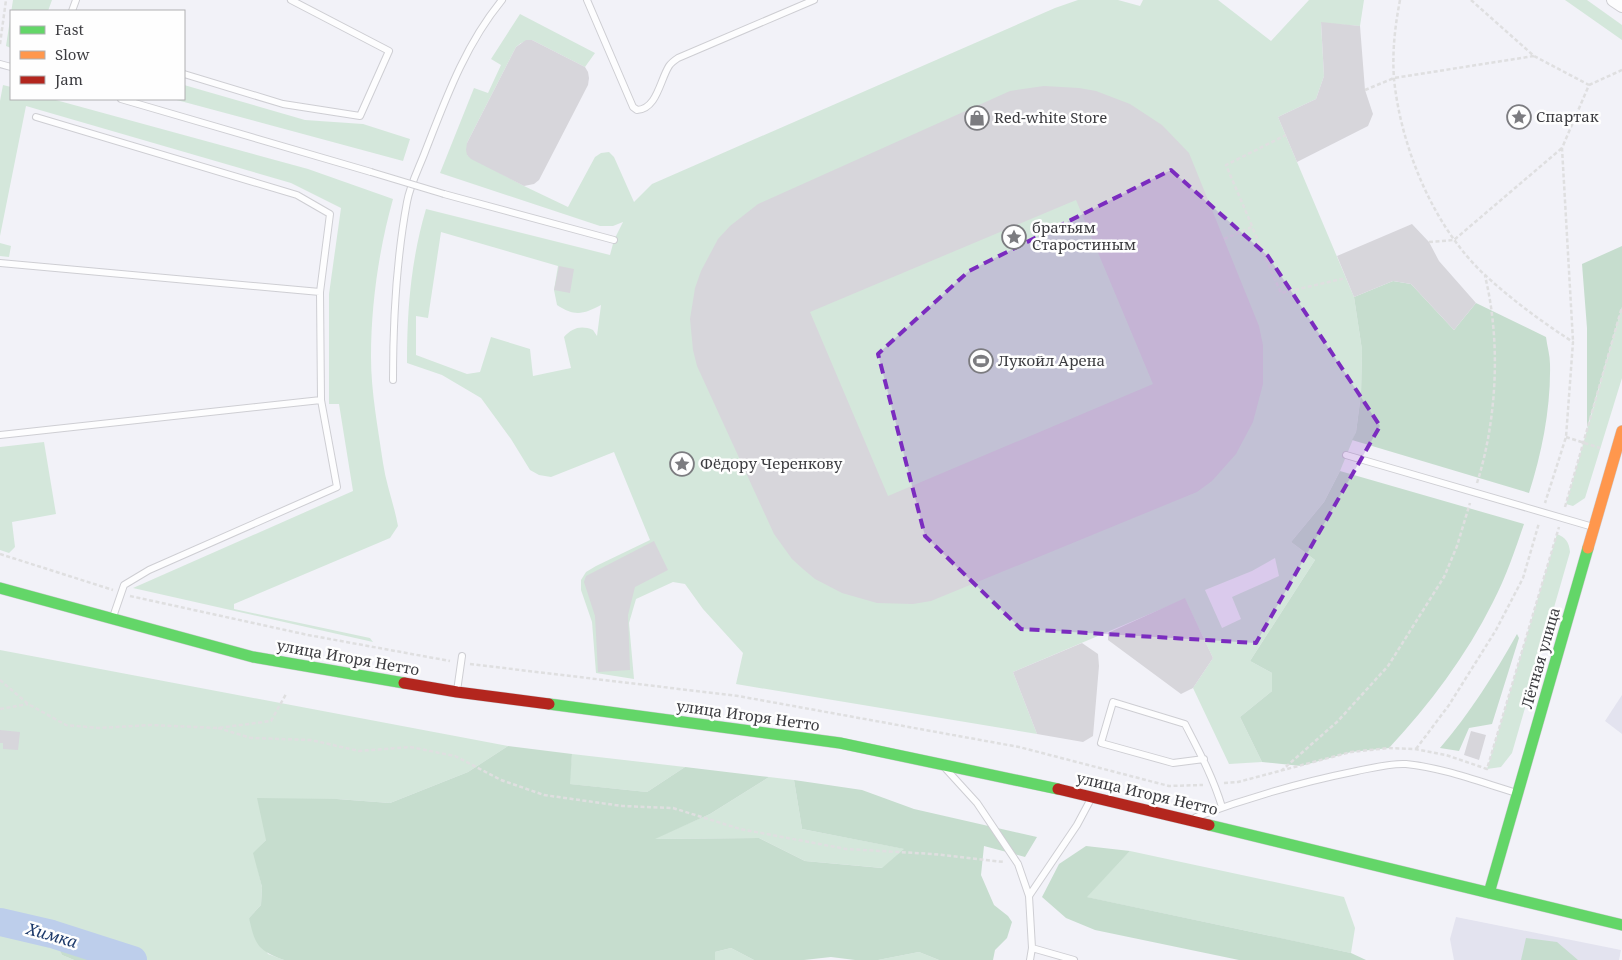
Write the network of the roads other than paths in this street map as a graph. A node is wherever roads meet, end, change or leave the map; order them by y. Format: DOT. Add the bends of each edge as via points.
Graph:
graph roads {
  1 [pos="291,0"];
  2 [pos="502,0"];
  3 [pos="588,0"];
  4 [pos="814,0"];
  5 [pos="1613,0"];
  6 [pos="1622,6"];
  7 [pos="185,74"];
  8 [pos="124,100"];
  9 [pos="36,117"];
  10 [pos="614,240"];
  11 [pos="0,263"];
  12 [pos="320,292"];
  13 [pos="393,380"];
  14 [pos="321,400"];
  15 [pos="1622,431"];
  16 [pos="0,435"];
  17 [pos="1346,455"];
  18 [pos="1595,527"];
  19 [pos="0,588"];
  20 [pos="112,618"];
  21 [pos="462,660"];
  22 [pos="456,692"];
  23 [pos="1204,759"];
  24 [pos="942,765"];
  25 [pos="1518,793"];
  26 [pos="1092,796"];
  27 [pos="1222,808"];
  28 [pos="1190,820"];
  29 [pos="1489,893"];
  30 [pos="1030,896"];
  31 [pos="1622,925"];
  32 [pos="1032,948"];
  33 [pos="1030,960"];
  34 [pos="1074,960"];
  1 -- 7 [label="lane" via="389,52 360,116 283,104"];
  2 -- 13 [label="lane" via="487,18 459,67 408,200 399,252"];
  3 -- 4 [label="lane" via="633,107 641,110 654,99 670,64 678,58"];
  5 -- 6 [label="street"];
  8 -- 10 [label="lane, bridge" via="444,194"];
  9 -- 12 [label="lane" via="297,195 330,214"];
  11 -- 12 [label="lane"];
  12 -- 14 [label="lane"];
  14 -- 16 [label="lane"];
  14 -- 20 [label="lane" via="337,487 149,570 124,585"];
  15 -- 18 [label="street, Лётная улица"];
  17 -- 18 [label="lane"];
  18 -- 25 [label="street, Лётная улица"];
  19 -- 20 [label="street, улица Игоря Нетто"];
  20 -- 22 [label="street, улица Игоря Нетто" via="253,657"];
  21 -- 22 [label="lane"];
  22 -- 24 [label="street, улица Игоря Нетто" via="840,744"];
  23 -- 23 [label="lane" via="1185,724 1113,702 1101,744 1173,763"];
  23 -- 27 [label="lane"];
  24 -- 26 [label="street, улица Игоря Нетто"];
  24 -- 30 [label="lane" via="977,803 1018,864"];
  25 -- 27 [label="lane" via="1434,768 1404,764 1329,776"];
  25 -- 29 [label="street, Лётная улица"];
  26 -- 28 [label="street, улица Игоря Нетто"];
  26 -- 30 [label="lane" via="1077,825"];
  27 -- 28 [label="lane"];
  28 -- 29 [label="street, улица Игоря Нетто"];
  29 -- 31 [label="street, улица Игоря Нетто"];
  30 -- 32 [label="lane"];
  32 -- 33 [label="lane"];
  32 -- 34 [label="lane"];
}
